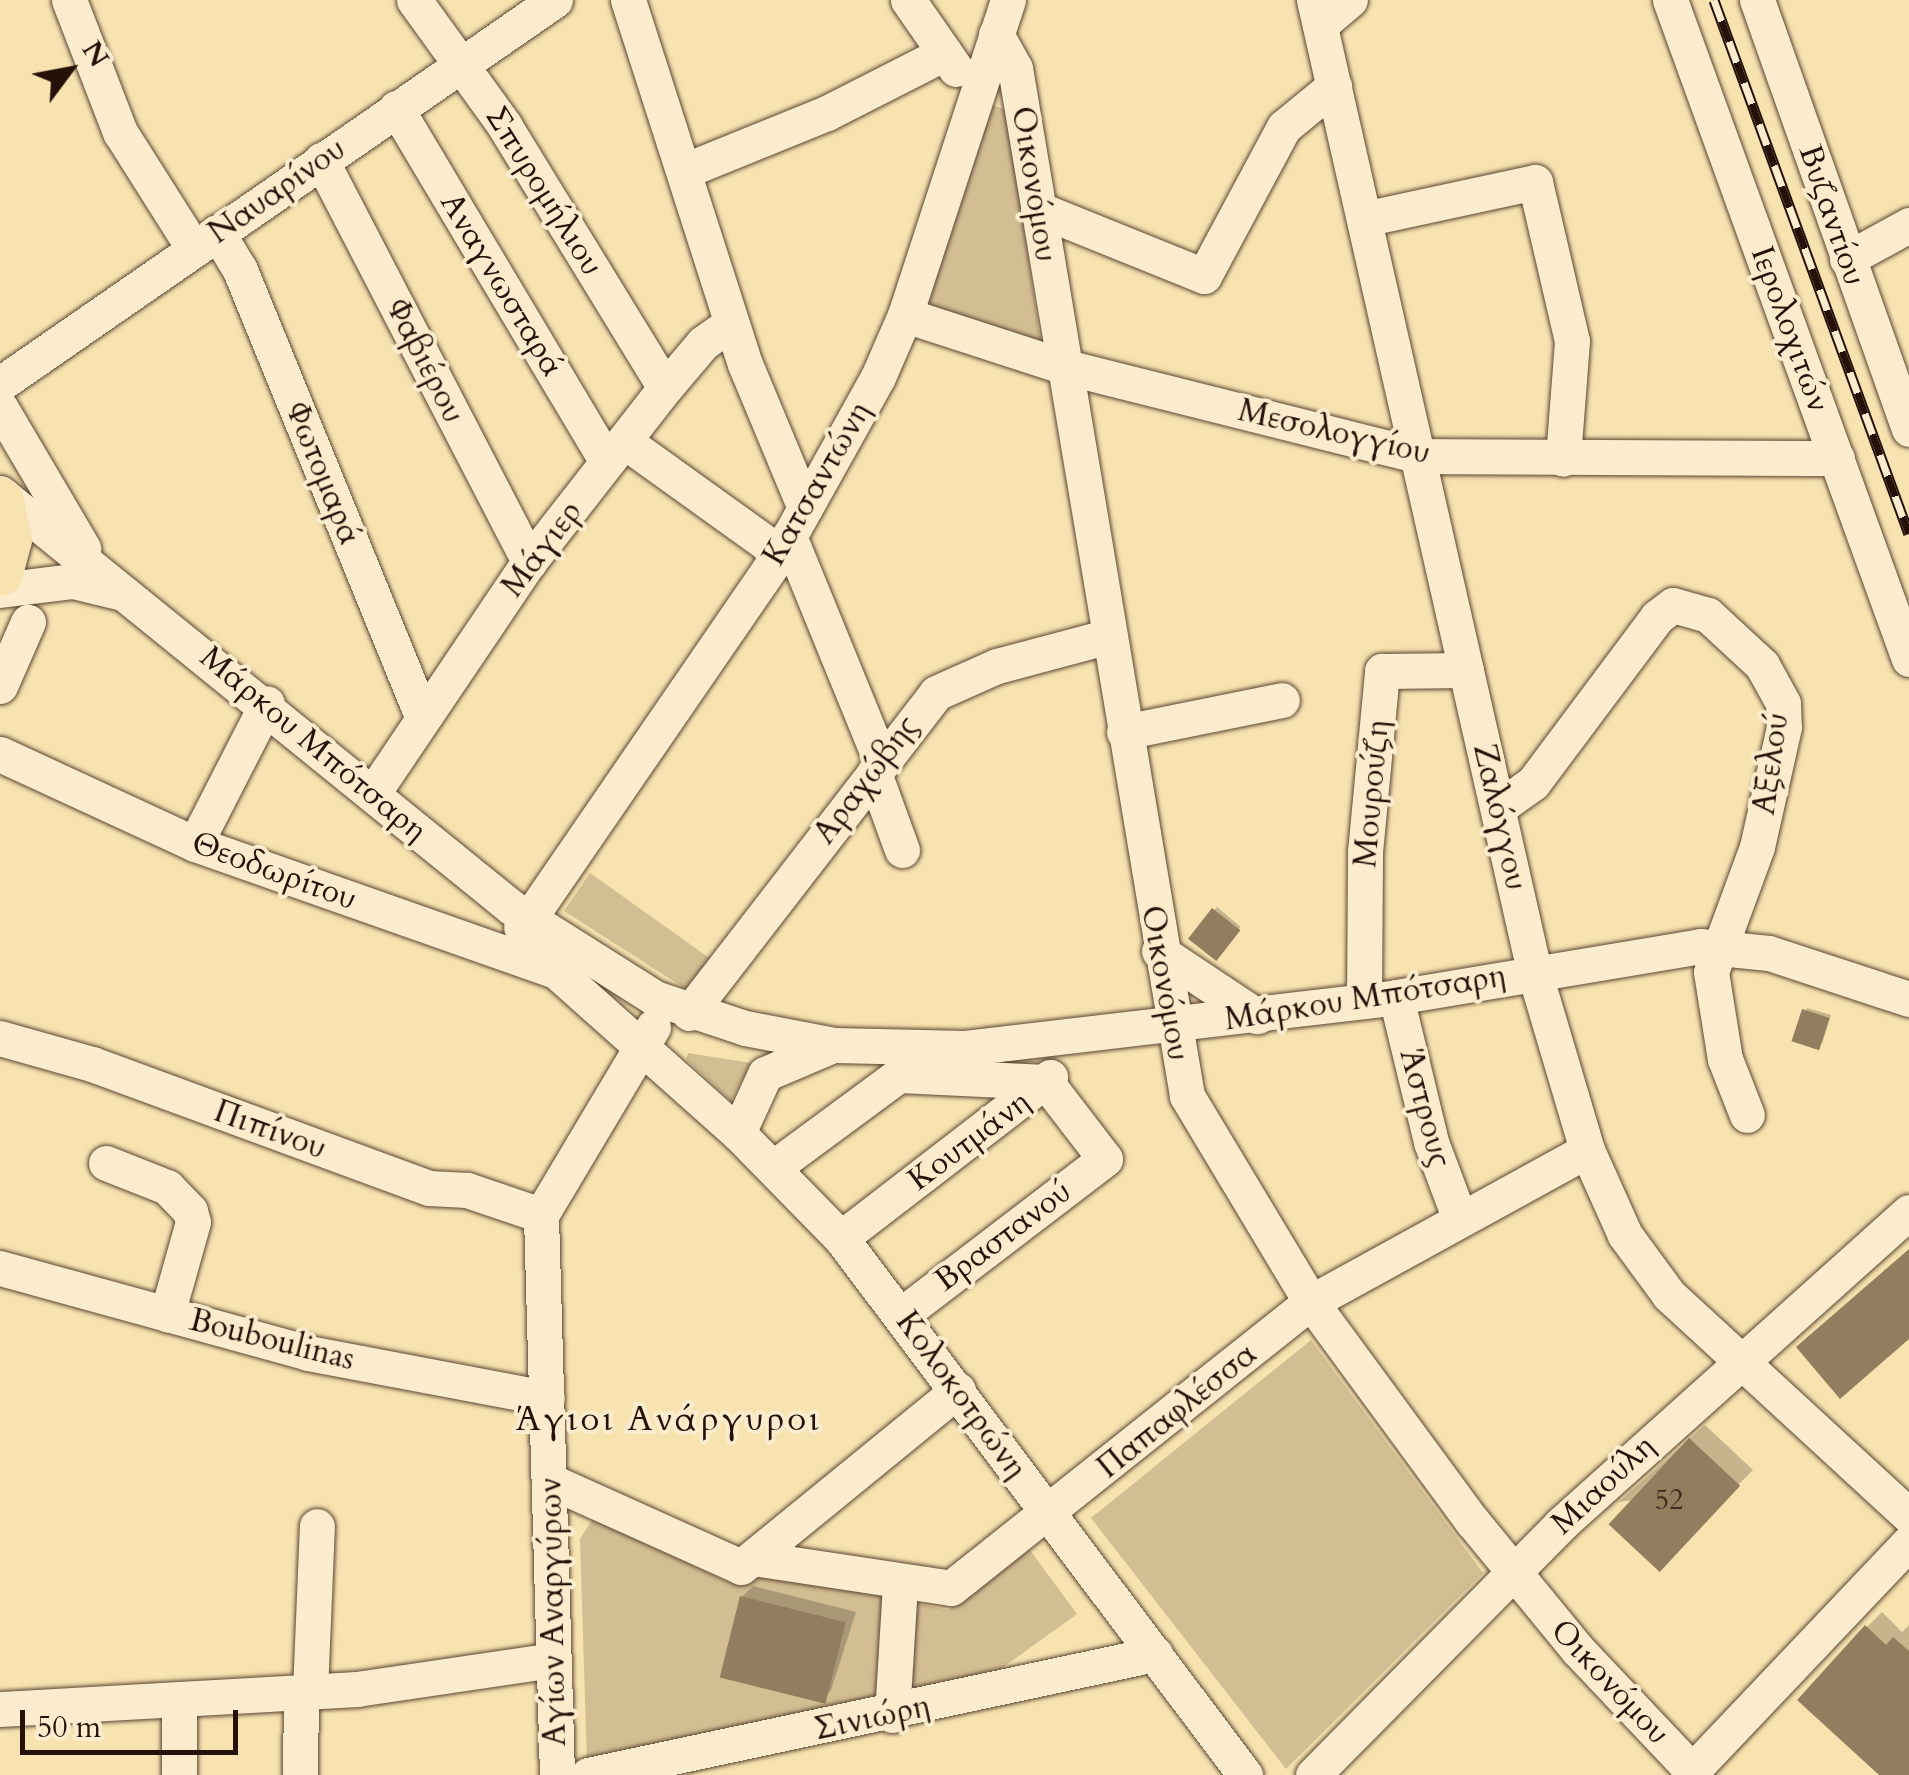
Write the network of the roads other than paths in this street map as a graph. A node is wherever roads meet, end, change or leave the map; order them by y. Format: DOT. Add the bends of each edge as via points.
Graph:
graph roads {
  1 [pos="69,0"];
  2 [pos="414,0"];
  3 [pos="555,0"];
  4 [pos="628,0"];
  5 [pos="908,0"];
  6 [pos="1008,0"];
  7 [pos="1350,0"];
  8 [pos="1670,0"];
  9 [pos="1757,0"];
  10 [pos="1317,12"];
  11 [pos="996,34"];
  12 [pos="945,53"];
  13 [pos="460,64"];
  14 [pos="1334,86"];
  15 [pos="974,96"];
  16 [pos="396,108"];
  17 [pos="321,160"];
  18 [pos="684,171"];
  19 [pos="1038,209"];
  20 [pos="1364,219"];
  21 [pos="1909,225"];
  22 [pos="206,240"];
  23 [pos="1848,259"];
  24 [pos="905,315"];
  25 [pos="732,323"];
  26 [pos="1062,366"];
  27 [pos="0,384"];
  28 [pos="665,388"];
  29 [pos="0,407"];
  30 [pos="1907,415"];
  31 [pos="616,451"];
  32 [pos="1418,456"];
  33 [pos="1837,458"];
  34 [pos="1564,459"];
  35 [pos="0,496"];
  36 [pos="791,533"];
  37 [pos="90,562"];
  38 [pos="529,562"];
  39 [pos="0,572"];
  40 [pos="0,590"];
  41 [pos="134,596"];
  42 [pos="28,622"];
  43 [pos="1106,636"];
  44 [pos="1909,658"];
  45 [pos="1466,670"];
  46 [pos="0,686"];
  47 [pos="1282,700"];
  48 [pos="266,703"];
  49 [pos="423,718"];
  50 [pos="1124,732"];
  51 [pos="0,754"];
  52 [pos="878,767"];
  53 [pos="373,794"];
  54 [pos="1498,808"];
  55 [pos="195,844"];
  56 [pos="902,850"];
  57 [pos="492,892"];
  58 [pos="528,920"];
  59 [pos="1716,946"];
  60 [pos="1160,950"];
  61 [pos="556,971"];
  62 [pos="1534,971"];
  63 [pos="1380,999"];
  64 [pos="1909,999"];
  65 [pos="679,1009"];
  66 [pos="1256,1016"];
  67 [pos="1172,1026"];
  68 [pos="1088,1034"];
  69 [pos="0,1038"];
  70 [pos="834,1045"];
  71 [pos="641,1046"];
  72 [pos="1046,1082"];
  73 [pos="1747,1115"];
  74 [pos="738,1133"];
  75 [pos="1587,1150"];
  76 [pos="106,1163"];
  77 [pos="774,1167"];
  78 [pos="1909,1212"];
  79 [pos="541,1214"];
  80 [pos="1459,1217"];
  81 [pos="841,1238"];
  82 [pos="0,1268"];
  83 [pos="1311,1302"];
  84 [pos="167,1314"];
  85 [pos="902,1314"];
  86 [pos="1736,1361"];
  87 [pos="958,1390"];
  88 [pos="547,1398"];
  89 [pos="550,1482"];
  90 [pos="1048,1514"];
  91 [pos="1909,1516"];
  92 [pos="318,1526"];
  93 [pos="1909,1542"];
  94 [pos="747,1562"];
  95 [pos="1512,1573"];
  96 [pos="900,1584"];
  97 [pos="1155,1654"];
  98 [pos="553,1660"];
  99 [pos="306,1692"];
  100 [pos="179,1698"];
  101 [pos="0,1709"];
  102 [pos="892,1714"];
  103 [pos="1694,1773"];
  104 [pos="179,1775"];
  105 [pos="300,1775"];
  106 [pos="557,1775"];
  107 [pos="588,1775"];
  108 [pos="1245,1775"];
  109 [pos="1313,1775"];
  1 -- 22 [label="street, Φωτομαρά" via="120,132"];
  2 -- 13 [label="street, Σπυρομήλιου"];
  3 -- 13 [label="street, Ναυαρίνου"];
  4 -- 18 [label="street"];
  5 -- 12 [label="street"];
  6 -- 11 [label="street, Κατσαντώνη"];
  7 -- 10 [label="street"];
  8 -- 33 [label="street, Ιερολοχιτών"];
  9 -- 23 [label="street, Βυζαντίου"];
  10 -- 14 [label="street, Ζαλόγγου"];
  11 -- 15 [label="street, Κατσαντώνη"];
  11 -- 19 [label="street, Οικονόμου" via="1015,68"];
  12 -- 15 [label="street"];
  12 -- 18 [label="street" via="827,113"];
  13 -- 16 [label="street, Ναυαρίνου"];
  13 -- 28 [label="street, Σπυρομήλιου"];
  14 -- 19 [label="street" via="1284,127 1204,276"];
  14 -- 20 [label="street, Ζαλόγγου"];
  15 -- 24 [label="street, Κατσαντώνη"];
  16 -- 17 [label="street, Ναυαρίνου"];
  16 -- 31 [label="street, Αναγνωσταρά"];
  17 -- 22 [label="street, Ναυαρίνου"];
  17 -- 38 [label="street, Φαβιέρου"];
  18 -- 25 [label="street"];
  19 -- 26 [label="street, Οικονόμου"];
  20 -- 32 [label="street, Ζαλόγγου"];
  20 -- 34 [label="street" via="1536,182 1572,342"];
  21 -- 23 [label="street"];
  22 -- 27 [label="street, Ναυαρίνου"];
  22 -- 49 [label="street, Φωτομαρά" via="240,270"];
  23 -- 30 [label="street, Βυζαντίου"];
  24 -- 26 [label="street, Μεσολογγίου"];
  24 -- 36 [label="street, Κατσαντώνη"];
  25 -- 28 [label="street, Μάγιερ" via="703,343"];
  25 -- 36 [label="street"];
  26 -- 32 [label="street, Μεσολογγίου"];
  26 -- 43 [label="street, Οικονόμου"];
  28 -- 31 [label="street, Μάγιερ"];
  29 -- 37 [label="street"];
  31 -- 36 [label="street, Αναγνωσταρά"];
  31 -- 38 [label="street, Μάγιερ"];
  32 -- 34 [label="street, Μεσολογγίου"];
  32 -- 45 [label="street, Ζαλόγγου"];
  33 -- 34 [label="street, Μεσολογγίου"];
  33 -- 44 [label="street, Ιερολοχιτών"];
  35 -- 37 [label="street, Μάρκου Μπότσαρη"];
  35 -- 39 [label="main road" via="9,538"];
  36 -- 52 [label="street"];
  36 -- 58 [label="street, Κατσαντώνη"];
  37 -- 41 [label="street, Μάρκου Μπότσαρη"];
  38 -- 49 [label="street, Μάγιερ"];
  40 -- 41 [label="street" via="72,581"];
  41 -- 48 [label="street, Μάρκου Μπότσαρη"];
  42 -- 46 [label="street"];
  43 -- 50 [label="street, Οικονόμου"];
  43 -- 52 [label="street, Αραχώβης" via="997,666 936,693"];
  45 -- 54 [label="street, Ζαλόγγου"];
  45 -- 63 [label="street, Μουρούζη" via="1382,671 1365,852"];
  47 -- 50 [label="street"];
  48 -- 53 [label="street, Μάρκου Μπότσαρη"];
  48 -- 55 [label="street"];
  49 -- 53 [label="street, Μάγιερ"];
  50 -- 60 [label="street, Οικονόμου"];
  51 -- 55 [label="street, Θεοδωρίτου"];
  52 -- 56 [label="street"];
  52 -- 65 [label="street, Αραχώβης"];
  53 -- 57 [label="street, Μάρκου Μπότσαρη"];
  54 -- 59 [label="street, Αξελού" via="1533,783 1663,610 1684,605 1708,615 1762,665 1784,711 1757,846"];
  54 -- 62 [label="street, Ζαλόγγου"];
  55 -- 61 [label="street, Θεοδωρίτου"];
  57 -- 58 [label="street, Μάρκου Μπότσαρη"];
  57 -- 61 [label="street, Μάρκου Μπότσαρη"];
  58 -- 65 [label="street, Μάρκου Μπότσαρη"];
  59 -- 62 [label="street, Μάρκου Μπότσαρη"];
  59 -- 64 [label="street, Μάρκου Μπότσαρη" via="1768,953"];
  59 -- 73 [label="street, Αξελού" via="1716,1020"];
  60 -- 66 [label="street"];
  60 -- 67 [label="street, Οικονόμου"];
  61 -- 71 [label="street, Μάρκου Μπότσαρη"];
  62 -- 63 [label="street, Μάρκου Μπότσαρη"];
  62 -- 75 [label="street, Ζαλόγγου"];
  63 -- 66 [label="street, Μάρκου Μπότσαρη"];
  63 -- 80 [label="street, Άστρους"];
  65 -- 70 [label="street, Μάρκου Μπότσαρη"];
  65 -- 71 [label="street"];
  66 -- 67 [label="street, Μάρκου Μπότσαρη"];
  67 -- 68 [label="street, Μάρκου Μπότσαρη"];
  67 -- 83 [label="street, Οικονόμου" via="1195,1112"];
  68 -- 70 [label="street, Μάρκου Μπότσαρη" via="965,1048"];
  68 -- 72 [label="street, Κουτμάνη"];
  69 -- 79 [label="street, Πιπίνου" via="92,1064 429,1188 467,1190"];
  70 -- 74 [label="street" via="766,1074"];
  71 -- 74 [label="street, Κολοκοτρώνη"];
  71 -- 79 [label="street"];
  72 -- 77 [label="street" via="899,1074"];
  72 -- 81 [label="street, Κουτμάνη"];
  72 -- 85 [label="street, Βραστανού" via="1105,1159"];
  74 -- 77 [label="street, Κολοκοτρώνη"];
  75 -- 80 [label="street, Παπαφλέσσα"];
  75 -- 86 [label="street, Ζαλόγγου" via="1645,1266"];
  76 -- 84 [label="street" via="167,1187 190,1211 193,1222"];
  77 -- 81 [label="street, Κολοκοτρώνη"];
  78 -- 86 [label="street, Μιαούλη"];
  79 -- 88 [label="street, Αγίων Αναργύρων"];
  80 -- 83 [label="street, Παπαφλέσσα"];
  81 -- 85 [label="street, Κολοκοτρώνη"];
  82 -- 84 [label="street, Bouboulinas"];
  83 -- 90 [label="street, Παπαφλέσσα"];
  83 -- 95 [label="street, Οικονόμου"];
  84 -- 88 [label="street, Bouboulinas" via="308,1353"];
  85 -- 87 [label="street, Κολοκοτρώνη"];
  86 -- 91 [label="street, Ζαλόγγου"];
  86 -- 95 [label="street, Μιαούλη"];
  87 -- 90 [label="street, Κολοκοτρώνη"];
  87 -- 94 [label="street"];
  88 -- 89 [label="street, Αγίων Αναργύρων"];
  89 -- 94 [label="street, Παπαφλέσσα"];
  89 -- 98 [label="street, Αγίων Αναργύρων"];
  90 -- 96 [label="street, Παπαφλέσσα" via="951,1588"];
  90 -- 97 [label="street, Κολοκοτρώνη"];
  92 -- 99 [label="street"];
  93 -- 103 [label="street"];
  94 -- 96 [label="street, Παπαφλέσσα"];
  95 -- 103 [label="street, Οικονόμου"];
  95 -- 109 [label="street, Μιαούλη"];
  96 -- 102 [label="street"];
  97 -- 102 [label="street, Σινιώρη"];
  97 -- 108 [label="street, Κολοκοτρώνη"];
  98 -- 99 [label="street"];
  98 -- 106 [label="street, Αγίων Αναργύρων"];
  99 -- 100 [label="street"];
  99 -- 105 [label="street"];
  100 -- 101 [label="street"];
  100 -- 104 [label="street"];
  102 -- 107 [label="street, Σινιώρη"];
}
